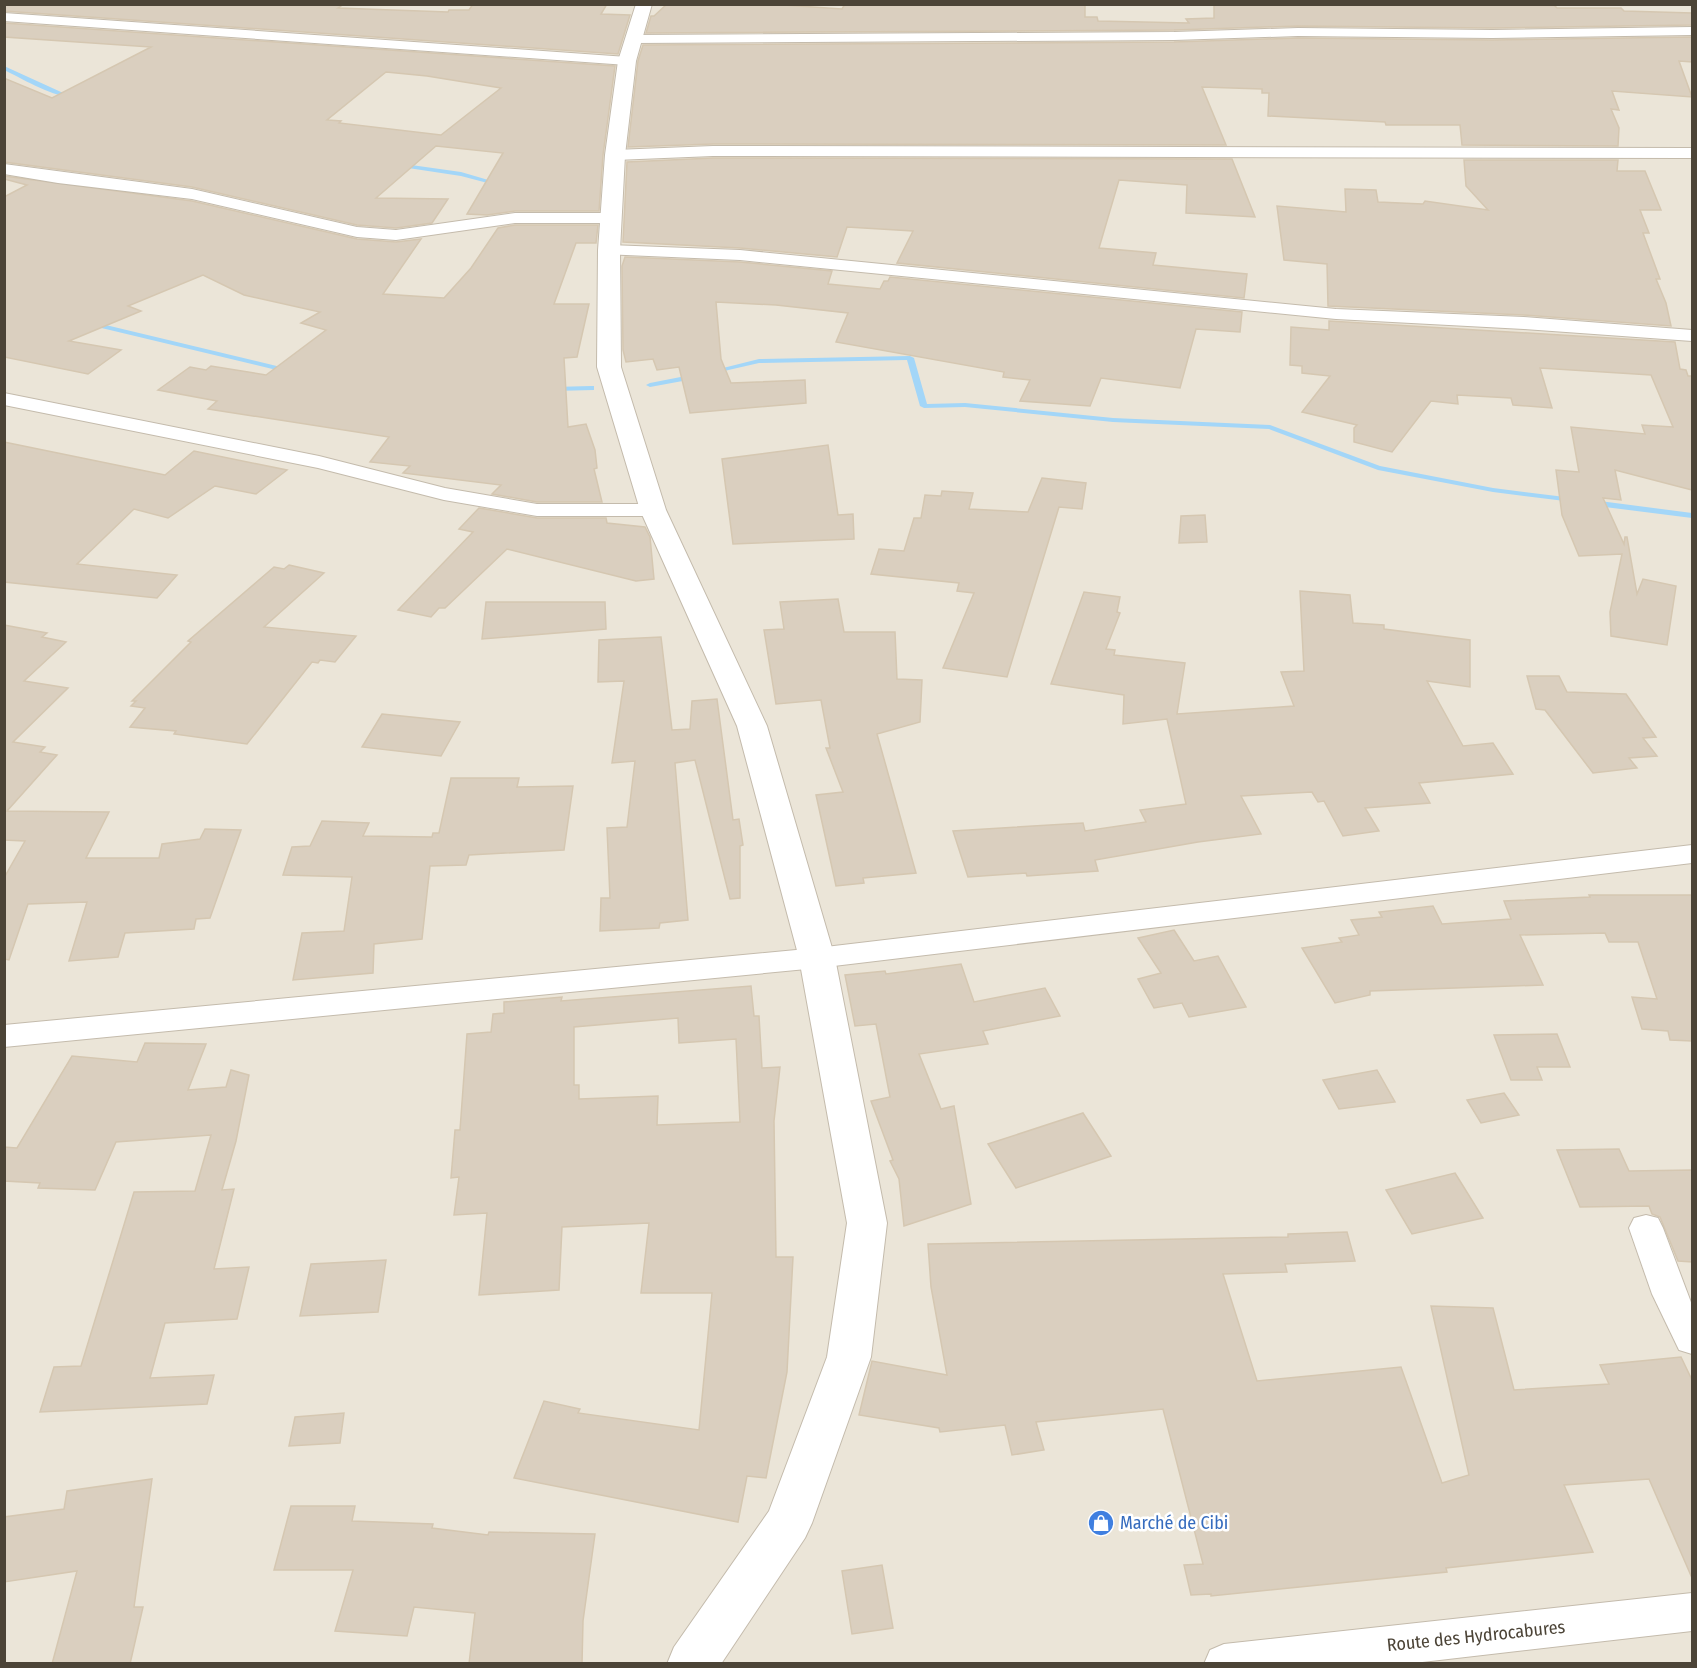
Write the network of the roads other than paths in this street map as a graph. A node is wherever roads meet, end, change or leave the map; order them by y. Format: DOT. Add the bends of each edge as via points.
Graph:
graph roads {
  1 [pos="644,4"];
  2 [pos="4,17"];
  3 [pos="1692,31"];
  4 [pos="631,50"];
  5 [pos="1692,153"];
  6 [pos="615,155"];
  7 [pos="4,169"];
  8 [pos="610,234"];
  9 [pos="1692,336"];
  10 [pos="4,399"];
  11 [pos="653,510"];
  12 [pos="1692,854"];
  13 [pos="817,958"];
  14 [pos="4,1036"];
  15 [pos="1646,1228"];
  16 [pos="1692,1339"];
  17 [pos="1692,1612"];
  18 [pos="1438,1652"];
  19 [pos="692,1664"];
  20 [pos="1224,1664"];
  1 -- 4 [label="street"];
  2 -- 4 [label="street"];
  3 -- 4 [label="street" via="1298,32"];
  4 -- 6 [label="street"];
  5 -- 6 [label="street" via="713,151"];
  6 -- 8 [label="street"];
  7 -- 8 [label="street" via="192,194 357,232 418,234 515,218"];
  8 -- 9 [label="street" via="740,255 1336,314"];
  8 -- 11 [label="street" via="609,367"];
  10 -- 11 [label="street" via="319,462 444,494 537,510"];
  11 -- 13 [label="street" via="752,726"];
  12 -- 13 [label="street"];
  13 -- 14 [label="street"];
  13 -- 19 [label="street" via="867,1222 849,1357 788,1523"];
  15 -- 16 [label="street" via="1669,1294"];
  17 -- 18 [label="street, Route des Hydrocabures"];
  18 -- 20 [label="street, Route des Hydrocabures"];
}
